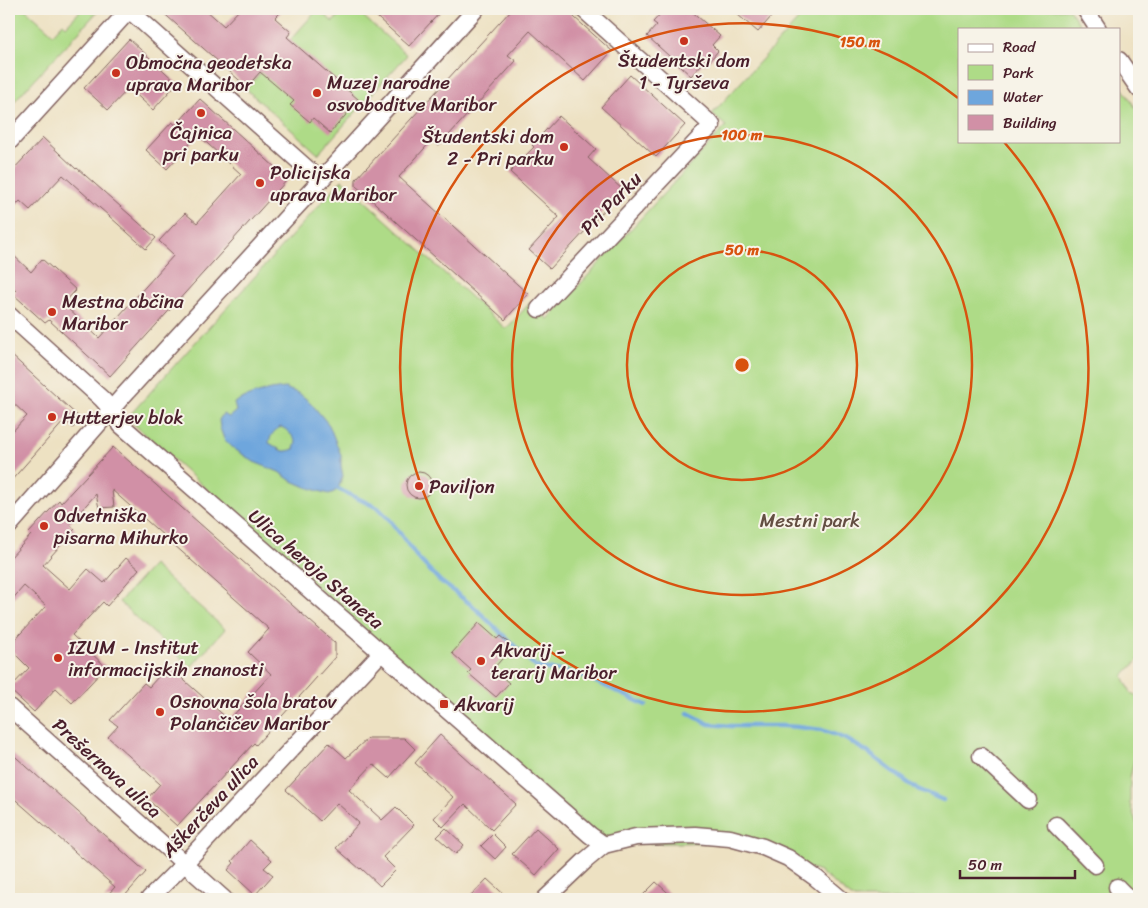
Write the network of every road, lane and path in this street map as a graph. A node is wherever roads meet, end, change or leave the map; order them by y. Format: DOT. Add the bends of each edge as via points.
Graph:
graph roads {
  1 [pos="129,9"];
  2 [pos="476,9"];
  3 [pos="583,9"];
  4 [pos="1085,9"];
  5 [pos="1097,28"];
  6 [pos="1120,61"];
  7 [pos="1139,89"];
  8 [pos="9,142"];
  9 [pos="320,180"];
  10 [pos="538,309"];
  11 [pos="9,314"];
  12 [pos="112,410"];
  13 [pos="9,526"];
  14 [pos="381,652"];
  15 [pos="9,707"];
  16 [pos="981,756"];
  17 [pos="1028,800"];
  18 [pos="1056,826"];
  19 [pos="604,846"];
  20 [pos="184,864"];
  21 [pos="1095,865"];
  22 [pos="1117,887"];
  23 [pos="150,899"];
  24 [pos="224,899"];
  25 [pos="546,899"];
  26 [pos="841,899"];
  27 [pos="1129,899"];
  1 -- 8 [label="street"];
  1 -- 9 [label="street"];
  2 -- 9 [label="street"];
  3 -- 10 [label="street, Pri Parku" via="712,125"];
  4 -- 5 [label="street"];
  6 -- 7 [label="street"];
  9 -- 12 [label="street"];
  11 -- 12 [label="street, Ulica heroja Staneta"];
  12 -- 13 [label="street"];
  12 -- 14 [label="street, Ulica heroja Staneta" via="121,425"];
  14 -- 19 [label="street, Ulica heroja Staneta"];
  14 -- 20 [label="street, Aškerčeva ulica"];
  15 -- 20 [label="street, Prešernova ulica"];
  16 -- 17 [label="street"];
  18 -- 21 [label="street"];
  19 -- 25 [label="street"];
  19 -- 26 [label="street" via="656,835 730,838 788,858"];
  20 -- 23 [label="street, Aškerčeva ulica"];
  20 -- 24 [label="street, Prešernova ulica"];
  22 -- 27 [label="street"];
}
